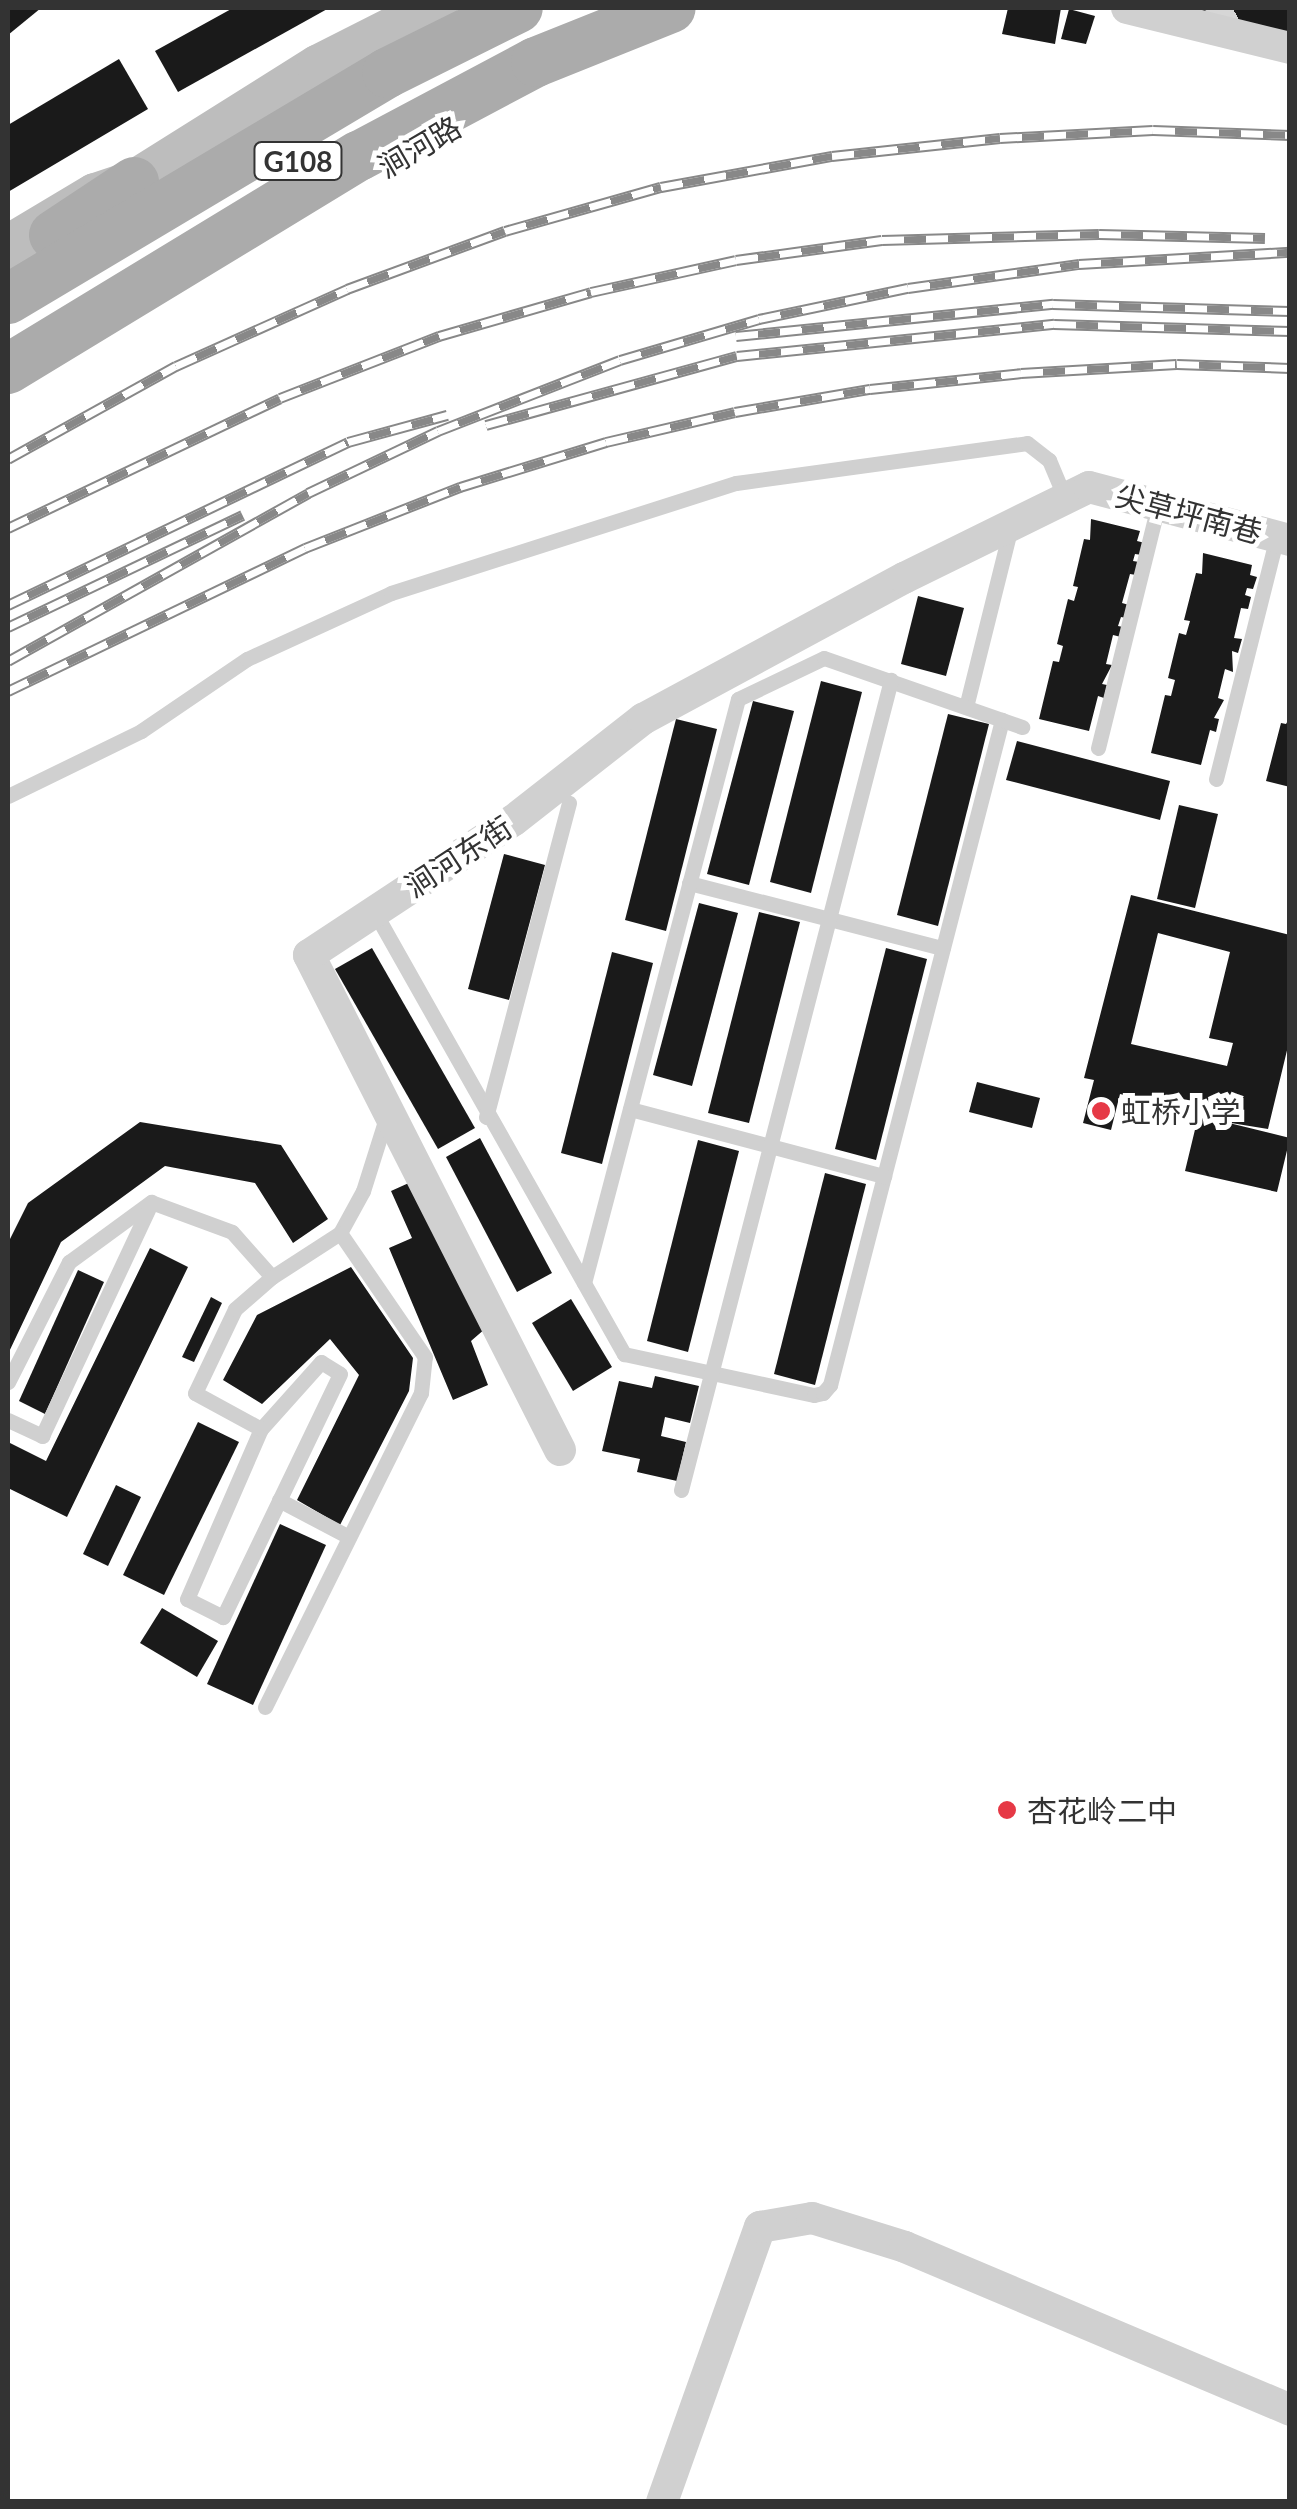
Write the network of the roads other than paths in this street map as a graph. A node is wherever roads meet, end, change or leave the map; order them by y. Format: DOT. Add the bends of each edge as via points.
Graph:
graph roads {
  1 [pos="434,8"];
  2 [pos="518,8"];
  3 [pos="600,8"];
  4 [pos="671,8"];
  5 [pos="683,8"];
  6 [pos="1127,8"];
  7 [pos="1290,48"];
  8 [pos="134,182"];
  9 [pos="13,255"];
  10 [pos="8,299"];
  11 [pos="8,334"];
  12 [pos="8,370"];
  13 [pos="8,388"];
  14 [pos="1077,492"];
  15 [pos="1158,505"];
  16 [pos="1012,523"];
  17 [pos="1283,538"];
  18 [pos="890,680"];
  19 [pos="966,707"];
  20 [pos="1002,720"];
  21 [pos="1022,727"];
  22 [pos="1098,748"];
  23 [pos="1216,779"];
  24 [pos="8,796"];
  25 [pos="570,802"];
  26 [pos="689,883"];
  27 [pos="374,911"];
  28 [pos="828,918"];
  29 [pos="943,948"];
  30 [pos="390,1106"];
  31 [pos="630,1110"];
  32 [pos="487,1114"];
  33 [pos="768,1145"];
  34 [pos="884,1176"];
  35 [pos="152,1202"];
  36 [pos="340,1233"];
  37 [pos="272,1277"];
  38 [pos="584,1283"];
  39 [pos="708,1372"];
  40 [pos="8,1382"];
  41 [pos="8,1420"];
  42 [pos="262,1429"];
  43 [pos="560,1450"];
  44 [pos="681,1490"];
  45 [pos="280,1500"];
  46 [pos="349,1537"];
  47 [pos="265,1707"];
  48 [pos="1290,2410"];
  49 [pos="662,2502"];
  1 -- 8 [label="main road" via="318,66"];
  2 -- 10 [label="main road, G108" via="387,73"];
  3 -- 11 [label="main road, 涧河路 / G108" via="384,110"];
  4 -- 12 [label="main road" via="536,62 359,156"];
  5 -- 13 [label="main road, 涧河路" via="490,105"];
  6 -- 7 [label="street"];
  8 -- 9 [label="main road"];
  14 -- 15 [label="street, 尖草坪南巷"];
  14 -- 16 [label="street, 涧河东街"];
  14 -- 24 [label="lane" via="1027,443 736,484 391,593 247,659 141,730"];
  15 -- 17 [label="street, 尖草坪南巷"];
  15 -- 22 [label="lane"];
  16 -- 19 [label="lane"];
  16 -- 27 [label="street, 涧河东街" via="643,719 514,820"];
  17 -- 23 [label="lane"];
  18 -- 19 [label="lane"];
  18 -- 26 [label="lane" via="824,658 738,699"];
  18 -- 28 [label="lane"];
  19 -- 20 [label="lane"];
  20 -- 21 [label="lane"];
  20 -- 29 [label="lane"];
  25 -- 32 [label="lane"];
  26 -- 28 [label="lane"];
  26 -- 31 [label="lane"];
  27 -- 30 [label="street, 涧河东街" via="310,955"];
  27 -- 32 [label="lane"];
  28 -- 29 [label="lane"];
  28 -- 33 [label="lane"];
  29 -- 34 [label="lane"];
  30 -- 36 [label="lane" via="363,1191"];
  30 -- 43 [label="street, 涧河东街"];
  31 -- 33 [label="lane"];
  31 -- 38 [label="lane"];
  32 -- 38 [label="lane"];
  33 -- 34 [label="lane"];
  33 -- 39 [label="lane"];
  34 -- 39 [label="lane" via="830,1385 814,1395"];
  35 -- 37 [label="lane" via="232,1232"];
  35 -- 40 [label="lane" via="69,1262"];
  35 -- 41 [label="lane" via="42,1436"];
  36 -- 37 [label="lane"];
  36 -- 46 [label="lane" via="425,1357 421,1393"];
  37 -- 42 [label="lane" via="235,1309 195,1393"];
  38 -- 39 [label="lane" via="624,1354"];
  39 -- 44 [label="lane"];
  42 -- 45 [label="lane" via="321,1362 340,1374"];
  42 -- 45 [label="lane" via="187,1599 224,1617"];
  45 -- 46 [label="lane"];
  46 -- 47 [label="lane"];
  48 -- 49 [label="street" via="905,2247 812,2218 760,2227"];
}
